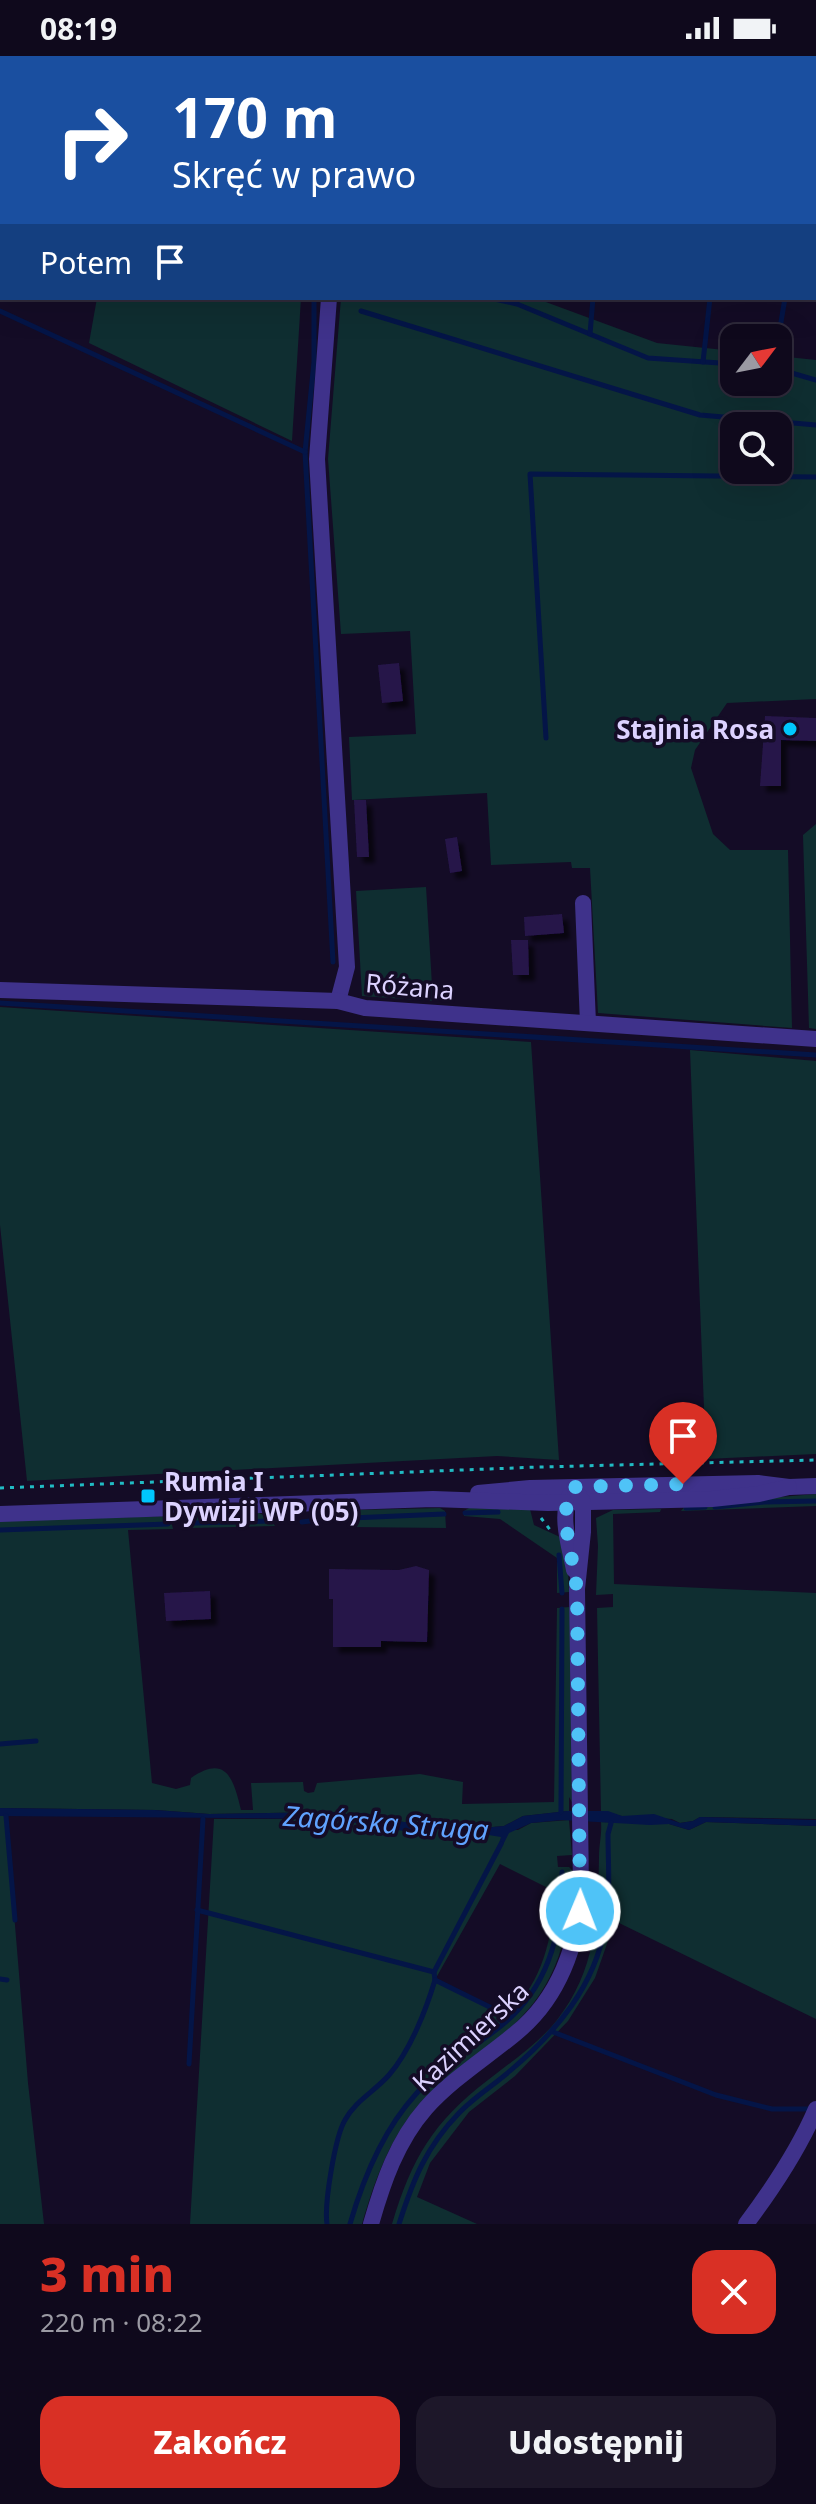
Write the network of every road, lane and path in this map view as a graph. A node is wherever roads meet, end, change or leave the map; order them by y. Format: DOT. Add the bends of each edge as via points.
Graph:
graph roads {
  1 [pos="329,300"];
  2 [pos="583,903"];
  3 [pos="0,990"];
  4 [pos="338,1001"];
  5 [pos="588,1023"];
  6 [pos="816,1039"];
  7 [pos="816,1460"];
  8 [pos="816,1486"];
  9 [pos="574,1487"];
  10 [pos="789,1487"];
  11 [pos="0,1488"];
  12 [pos="433,1499"];
  13 [pos="575,1502"];
  14 [pos="539,1510"];
  15 [pos="0,1514"];
  16 [pos="558,1535"];
  17 [pos="816,2109"];
  18 [pos="371,2224"];
  19 [pos="746,2224"];
  1 -- 4 [label="street" via="317,459 347,967"];
  2 -- 5 [label="street"];
  3 -- 4 [label="street, Różana"];
  4 -- 5 [label="street, Różana" via="365,1008"];
  5 -- 6 [label="street, Różana"];
  7 -- 11 [label="path"];
  8 -- 10 [label="street"];
  9 -- 10 [label="street"];
  9 -- 12 [label="street"];
  9 -- 13 [label="street"];
  10 -- 13 [label="street" via="712,1499"];
  12 -- 13 [label="street"];
  12 -- 15 [label="street"];
  13 -- 18 [label="street, Kazimierska" via="583,1532 577,1589 581,1891 570,1954 550,1995 519,2031 442,2091 407,2134"];
  14 -- 16 [label="path"];
  17 -- 19 [label="street" via="775,2185"];
}
